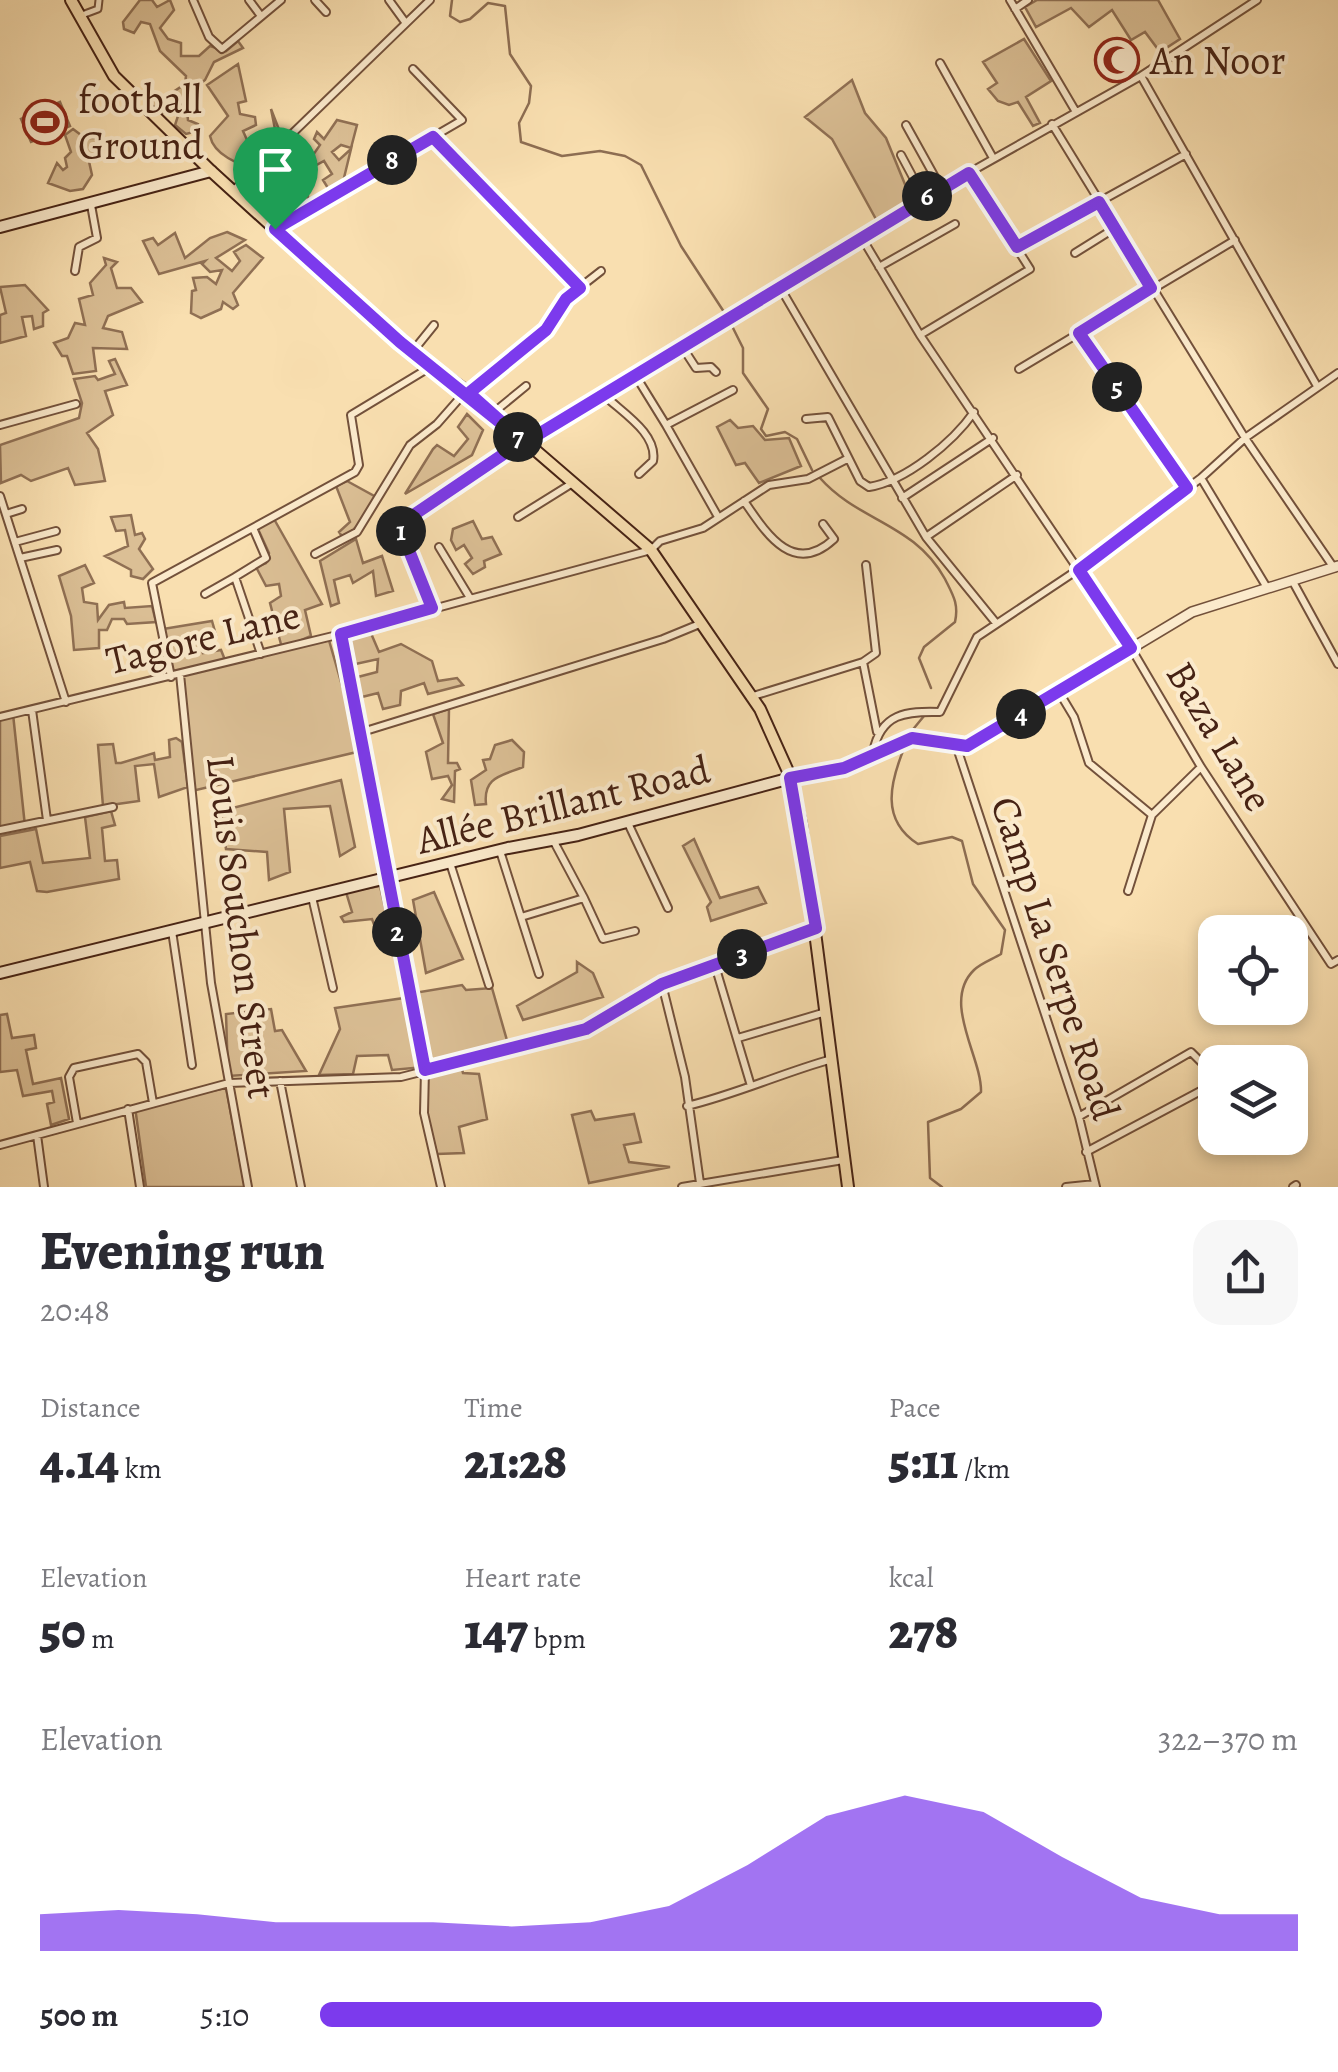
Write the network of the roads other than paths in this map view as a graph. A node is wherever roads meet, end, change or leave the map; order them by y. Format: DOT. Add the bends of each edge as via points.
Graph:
graph roads {
  1 [pos="71,0"];
  2 [pos="99,0"];
  3 [pos="192,0"];
  4 [pos="249,0"];
  5 [pos="281,0"];
  6 [pos="315,0"];
  7 [pos="389,0"];
  8 [pos="430,0"];
  9 [pos="1010,0"];
  10 [pos="1028,0"];
  11 [pos="1256,0"];
  12 [pos="1015,8"];
  13 [pos="326,12"];
  14 [pos="261,16"];
  15 [pos="79,17"];
  16 [pos="405,22"];
  17 [pos="940,63"];
  18 [pos="413,69"];
  19 [pos="1142,76"];
  20 [pos="1076,112"];
  21 [pos="1052,124"];
  22 [pos="906,126"];
  23 [pos="433,137"];
  24 [pos="1186,154"];
  25 [pos="901,155"];
  26 [pos="198,156"];
  27 [pos="993,158"];
  28 [pos="211,171"];
  29 [pos="969,173"];
  30 [pos="181,182"];
  31 [pos="941,188"];
  32 [pos="233,191"];
  33 [pos="924,198"];
  34 [pos="1099,202"];
  35 [pos="91,205"];
  36 [pos="955,224"];
  37 [pos="0,228"];
  38 [pos="1115,228"];
  39 [pos="275,229"];
  40 [pos="862,238"];
  41 [pos="1235,240"];
  42 [pos="1017,247"];
  43 [pos="1075,253"];
  44 [pos="879,267"];
  45 [pos="75,271"];
  46 [pos="601,271"];
  47 [pos="580,288"];
  48 [pos="1151,288"];
  49 [pos="781,289"];
  50 [pos="434,325"];
  51 [pos="1079,333"];
  52 [pos="920,335"];
  53 [pos="683,348"];
  54 [pos="413,352"];
  55 [pos="433,365"];
  56 [pos="1019,370"];
  57 [pos="716,372"];
  58 [pos="1338,373"];
  59 [pos="637,378"];
  60 [pos="526,386"];
  61 [pos="1317,386"];
  62 [pos="733,390"];
  63 [pos="467,392"];
  64 [pos="605,396"];
  65 [pos="76,404"];
  66 [pos="974,412"];
  67 [pos="492,414"];
  68 [pos="806,419"];
  69 [pos="666,425"];
  70 [pos="0,426"];
  71 [pos="992,438"];
  72 [pos="1246,438"];
  73 [pos="524,442"];
  74 [pos="847,460"];
  75 [pos="639,474"];
  76 [pos="1017,475"];
  77 [pos="1201,478"];
  78 [pos="890,480"];
  79 [pos="571,484"];
  80 [pos="1187,488"];
  81 [pos="0,496"];
  82 [pos="902,498"];
  83 [pos="743,500"];
  84 [pos="22,509"];
  85 [pos="6,514"];
  86 [pos="717,515"];
  87 [pos="518,518"];
  88 [pos="823,524"];
  89 [pos="253,528"];
  90 [pos="56,532"];
  91 [pos="926,537"];
  92 [pos="15,542"];
  93 [pos="439,547"];
  94 [pos="58,550"];
  95 [pos="651,550"];
  96 [pos="314,554"];
  97 [pos="20,558"];
  98 [pos="866,564"];
  99 [pos="1336,567"];
  100 [pos="1079,570"];
  101 [pos="235,577"];
  102 [pos="1292,580"];
  103 [pos="1266,586"];
  104 [pos="205,594"];
  105 [pos="470,598"];
  106 [pos="432,608"];
  107 [pos="703,622"];
  108 [pos="996,624"];
  109 [pos="341,634"];
  110 [pos="1131,648"];
  111 [pos="261,654"];
  112 [pos="864,662"];
  113 [pos="1338,664"];
  114 [pos="180,674"];
  115 [pos="171,676"];
  116 [pos="1058,691"];
  117 [pos="749,698"];
  118 [pos="66,702"];
  119 [pos="32,710"];
  120 [pos="0,717"];
  121 [pos="877,732"];
  122 [pos="359,733"];
  123 [pos="958,748"];
  124 [pos="873,752"];
  125 [pos="1201,767"];
  126 [pos="790,778"];
  127 [pos="113,807"];
  128 [pos="1152,815"];
  129 [pos="47,820"];
  130 [pos="627,820"];
  131 [pos="0,830"];
  132 [pos="552,838"];
  133 [pos="500,850"];
  134 [pos="449,862"];
  135 [pos="387,879"];
  136 [pos="1128,891"];
  137 [pos="312,897"];
  138 [pos="584,898"];
  139 [pos="668,908"];
  140 [pos="521,917"];
  141 [pos="205,923"];
  142 [pos="816,928"];
  143 [pos="172,931"];
  144 [pos="634,931"];
  145 [pos="714,962"];
  146 [pos="1334,962"];
  147 [pos="0,973"];
  148 [pos="539,974"];
  149 [pos="662,984"];
  150 [pos="489,985"];
  151 [pos="334,988"];
  152 [pos="826,1012"];
  153 [pos="738,1038"];
  154 [pos="832,1059"];
  155 [pos="192,1064"];
  156 [pos="425,1070"];
  157 [pos="280,1081"];
  158 [pos="229,1083"];
  159 [pos="751,1086"];
  160 [pos="152,1102"];
  161 [pos="687,1106"];
  162 [pos="128,1109"];
  163 [pos="1079,1116"];
  164 [pos="76,1122"];
  165 [pos="37,1135"];
  166 [pos="0,1145"];
  167 [pos="1086,1152"];
  168 [pos="842,1160"];
  169 [pos="700,1183"];
  170 [pos="742,1183"];
  171 [pos="1095,1186"];
  172 [pos="44,1187"];
  173 [pos="140,1187"];
  174 [pos="248,1187"];
  175 [pos="301,1187"];
  176 [pos="441,1187"];
  177 [pos="682,1187"];
  178 [pos="848,1187"];
  179 [pos="1066,1187"];
  1 -- 15 [label="main road"];
  2 -- 15 [label="street" via="98,8"];
  3 -- 14 [label="street" via="209,37 222,48"];
  4 -- 14 [label="street"];
  5 -- 14 [label="street"];
  6 -- 13 [label="street"];
  7 -- 16 [label="street"];
  8 -- 16 [label="street"];
  9 -- 12 [label="street"];
  10 -- 12 [label="street"];
  11 -- 19 [label="street"];
  12 -- 20 [label="street"];
  15 -- 26 [label="main road" via="114,76"];
  16 -- 32 [label="street"];
  17 -- 27 [label="street"];
  18 -- 23 [label="street" via="462,120"];
  19 -- 20 [label="street"];
  19 -- 24 [label="street"];
  20 -- 21 [label="street"];
  21 -- 27 [label="street"];
  21 -- 34 [label="street"];
  22 -- 31 [label="street"];
  23 -- 39 [label="street"];
  23 -- 47 [label="street"];
  24 -- 34 [label="street"];
  24 -- 41 [label="street"];
  25 -- 33 [label="street"];
  26 -- 28 [label="main road"];
  26 -- 30 [label="main road"];
  27 -- 29 [label="street"];
  28 -- 30 [label="main road"];
  28 -- 32 [label="main road"];
  29 -- 31 [label="street"];
  29 -- 42 [label="street"];
  30 -- 35 [label="main road"];
  31 -- 33 [label="street"];
  32 -- 39 [label="main road"];
  33 -- 40 [label="street"];
  34 -- 38 [label="street"];
  34 -- 42 [label="street"];
  35 -- 37 [label="main road"];
  35 -- 45 [label="street" via="97,238 80,247"];
  36 -- 44 [label="street"];
  38 -- 43 [label="street"];
  38 -- 48 [label="street"];
  39 -- 54 [label="main road"];
  40 -- 44 [label="street, Baza Lane"];
  40 -- 49 [label="street"];
  41 -- 48 [label="street"];
  41 -- 61 [label="street"];
  42 -- 52 [label="street" via="1030,269"];
  44 -- 52 [label="street, Baza Lane"];
  46 -- 47 [label="street"];
  47 -- 63 [label="street" via="546,330"];
  48 -- 51 [label="street"];
  48 -- 72 [label="street"];
  49 -- 53 [label="street"];
  49 -- 78 [label="street"];
  50 -- 54 [label="street"];
  51 -- 56 [label="street"];
  51 -- 80 [label="street"];
  52 -- 66 [label="street, Baza Lane"];
  53 -- 57 [label="street" via="695,367"];
  53 -- 59 [label="street"];
  54 -- 55 [label="main road"];
  55 -- 63 [label="main road"];
  55 -- 89 [label="street" via="350,415 355,472"];
  58 -- 61 [label="street"];
  59 -- 64 [label="street"];
  59 -- 69 [label="street"];
  60 -- 67 [label="street"];
  61 -- 72 [label="street"];
  62 -- 69 [label="street"];
  63 -- 67 [label="main road"];
  63 -- 96 [label="street" via="410,445 356,532"];
  64 -- 73 [label="street"];
  64 -- 75 [label="street" via="654,448 653,461"];
  65 -- 70 [label="street"];
  66 -- 71 [label="street, Baza Lane"];
  66 -- 78 [label="street"];
  67 -- 73 [label="main road"];
  68 -- 74 [label="street" via="828,417"];
  69 -- 86 [label="street"];
  71 -- 76 [label="street, Baza Lane"];
  71 -- 82 [label="street"];
  72 -- 77 [label="street"];
  72 -- 99 [label="street"];
  73 -- 79 [label="main road"];
  73 -- 106 [label="street" via="400,528"];
  74 -- 78 [label="street" via="869,487"];
  74 -- 83 [label="street, Tagore Lane" via="808,479 768,485"];
  76 -- 91 [label="street"];
  76 -- 100 [label="street, Baza Lane"];
  77 -- 80 [label="street"];
  77 -- 103 [label="street"];
  78 -- 82 [label="street"];
  79 -- 87 [label="street"];
  79 -- 95 [label="main road"];
  80 -- 100 [label="street"];
  81 -- 85 [label="street"];
  82 -- 91 [label="street"];
  83 -- 86 [label="street, Tagore Lane"];
  83 -- 88 [label="street" via="768,538 796,555 834,539"];
  84 -- 85 [label="street"];
  85 -- 92 [label="street"];
  86 -- 95 [label="street, Tagore Lane"];
  89 -- 101 [label="street" via="266,558"];
  89 -- 115 [label="street" via="152,582"];
  90 -- 92 [label="street"];
  91 -- 108 [label="street"];
  92 -- 97 [label="street"];
  93 -- 105 [label="street"];
  94 -- 97 [label="street"];
  95 -- 105 [label="street, Tagore Lane"];
  95 -- 107 [label="main road"];
  97 -- 118 [label="street"];
  98 -- 112 [label="street" via="876,654"];
  99 -- 102 [label="street"];
  100 -- 108 [label="street"];
  100 -- 110 [label="street, Baza Lane"];
  101 -- 104 [label="street"];
  101 -- 111 [label="street"];
  102 -- 103 [label="street"];
  102 -- 113 [label="street"];
  103 -- 110 [label="street" via="1192,612"];
  105 -- 106 [label="street, Tagore Lane"];
  106 -- 109 [label="street, Tagore Lane"];
  107 -- 117 [label="main road"];
  107 -- 122 [label="street"];
  108 -- 121 [label="street" via="968,647 940,711 900,713"];
  109 -- 111 [label="street, Tagore Lane"];
  109 -- 122 [label="street"];
  110 -- 116 [label="street"];
  110 -- 125 [label="street, Baza Lane"];
  111 -- 114 [label="street, Tagore Lane"];
  112 -- 117 [label="street"];
  112 -- 121 [label="street"];
  114 -- 115 [label="street, Tagore Lane"];
  114 -- 141 [label="street, Louis Souchon Street"];
  115 -- 118 [label="street, Tagore Lane"];
  116 -- 123 [label="street"];
  116 -- 128 [label="street" via="1089,762"];
  117 -- 126 [label="main road"];
  118 -- 119 [label="street, Tagore Lane"];
  119 -- 120 [label="street, Tagore Lane"];
  119 -- 129 [label="street"];
  121 -- 124 [label="street"];
  122 -- 135 [label="street"];
  123 -- 124 [label="street" via="912,738"];
  123 -- 163 [label="street, Camp La Serpe Road"];
  124 -- 126 [label="street" via="844,768"];
  125 -- 128 [label="street"];
  125 -- 146 [label="street, Baza Lane"];
  126 -- 130 [label="main road, Allée Brillant Road"];
  126 -- 142 [label="main road"];
  127 -- 129 [label="street"];
  128 -- 136 [label="street"];
  129 -- 131 [label="street"];
  130 -- 132 [label="main road, Allée Brillant Road"];
  130 -- 139 [label="street"];
  132 -- 133 [label="main road, Allée Brillant Road"];
  132 -- 138 [label="street"];
  133 -- 134 [label="main road, Allée Brillant Road"];
  133 -- 140 [label="street"];
  134 -- 135 [label="main road, Allée Brillant Road"];
  134 -- 150 [label="street"];
  135 -- 137 [label="main road, Allée Brillant Road"];
  135 -- 156 [label="street"];
  137 -- 141 [label="main road, Allée Brillant Road"];
  137 -- 151 [label="street"];
  138 -- 140 [label="street"];
  138 -- 144 [label="street" via="603,939"];
  140 -- 148 [label="street"];
  141 -- 143 [label="main road, Allée Brillant Road"];
  141 -- 158 [label="street, Louis Souchon Street"];
  142 -- 145 [label="street"];
  142 -- 152 [label="main road"];
  143 -- 147 [label="main road, Allée Brillant Road"];
  143 -- 155 [label="street"];
  145 -- 149 [label="street"];
  145 -- 153 [label="street"];
  149 -- 156 [label="street" via="586,1029"];
  149 -- 161 [label="street"];
  152 -- 153 [label="street"];
  152 -- 154 [label="main road"];
  153 -- 159 [label="street"];
  154 -- 159 [label="street"];
  154 -- 168 [label="main road"];
  156 -- 157 [label="street" via="401,1077"];
  156 -- 176 [label="street" via="424,1114"];
  157 -- 158 [label="street"];
  157 -- 175 [label="street"];
  158 -- 160 [label="street"];
  158 -- 174 [label="street, Louis Souchon Street"];
  159 -- 161 [label="street"];
  160 -- 162 [label="street"];
  160 -- 164 [label="street" via="146,1062 138,1054 74,1068 69,1077"];
  161 -- 169 [label="street"];
  162 -- 164 [label="street"];
  162 -- 173 [label="street"];
  163 -- 167 [label="street, Camp La Serpe Road"];
  163 -- 167 [label="street" via="1191,1052 1214,1076 1210,1086"];
  164 -- 165 [label="street"];
  165 -- 166 [label="street"];
  165 -- 172 [label="street"];
  167 -- 171 [label="street, Camp La Serpe Road"];
  168 -- 170 [label="street"];
  168 -- 178 [label="main road"];
  169 -- 170 [label="street"];
  169 -- 177 [label="street"];
  171 -- 179 [label="street"];
}
